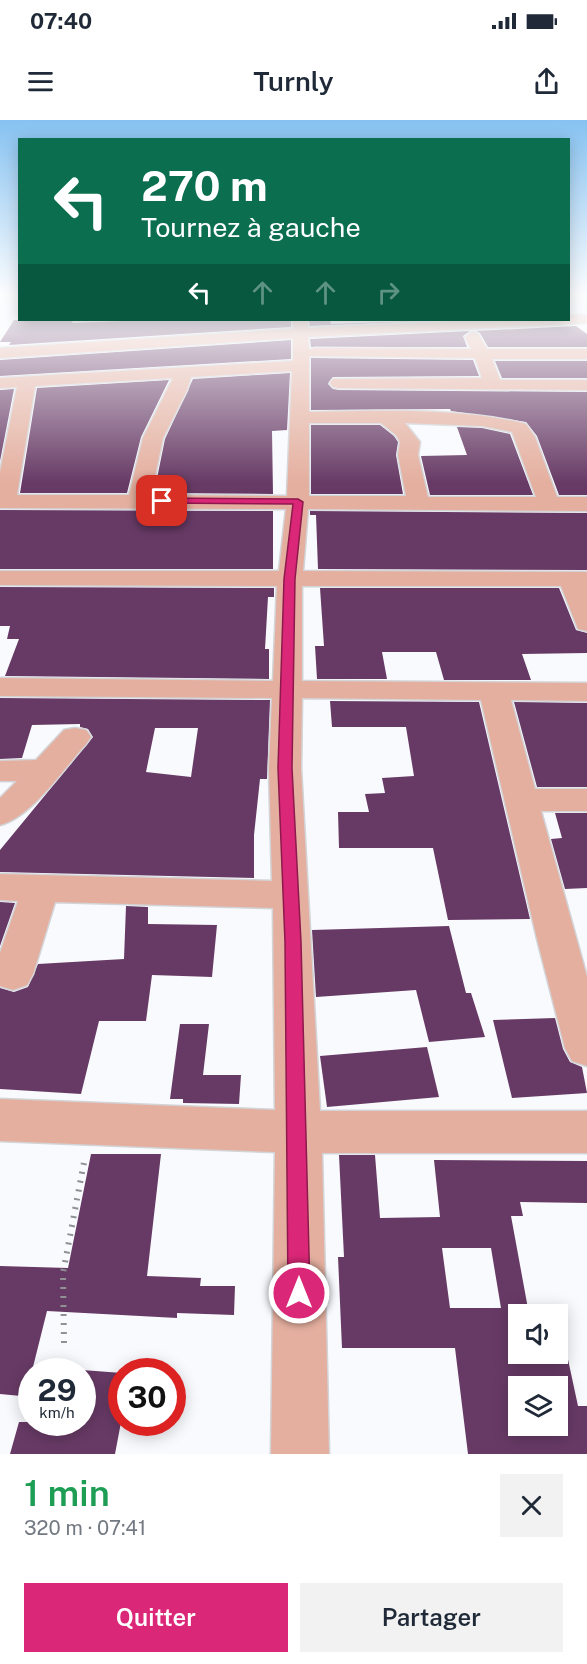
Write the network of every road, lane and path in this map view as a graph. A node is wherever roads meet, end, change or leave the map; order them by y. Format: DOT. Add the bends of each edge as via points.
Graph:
graph roads {
  1 [pos="233,358"];
  2 [pos="301,358"];
  3 [pos="482,358"];
  4 [pos="184,370"];
  5 [pos="339,382"];
  6 [pos="0,383"];
  7 [pos="27,383"];
  8 [pos="492,383"];
  9 [pos="587,385"];
  10 [pos="87,395"];
  11 [pos="386,417"];
  12 [pos="299,418"];
  13 [pos="3,501"];
  14 [pos="139,501"];
  15 [pos="298,502"];
  16 [pos="418,503"];
  17 [pos="549,504"];
  18 [pos="587,504"];
  19 [pos="0,578"];
  20 [pos="290,579"];
  21 [pos="579,579"];
  22 [pos="587,623"];
  23 [pos="0,687"];
  24 [pos="287,688"];
  25 [pos="494,692"];
  26 [pos="587,692"];
  27 [pos="75,737"];
  28 [pos="47,770"];
  29 [pos="0,771"];
  30 [pos="521,800"];
  31 [pos="587,800"];
  32 [pos="0,814"];
  33 [pos="0,887"];
  34 [pos="41,888"];
  35 [pos="290,895"];
  36 [pos="13,974"];
  37 [pos="587,1048"];
  38 [pos="0,1120"];
  39 [pos="92,1124"];
  40 [pos="298,1132"];
  41 [pos="587,1132"];
  42 [pos="64,1343"];
  43 [pos="300,1454"];
  1 -- 4 [label="street"];
  2 -- 12 [label="street"];
  3 -- 8 [label="street"];
  4 -- 7 [label="street"];
  4 -- 14 [label="street" via="153,438"];
  5 -- 8 [label="street"];
  6 -- 7 [label="street"];
  7 -- 10 [label="street"];
  7 -- 13 [label="street"];
  8 -- 9 [label="street"];
  11 -- 12 [label="street"];
  11 -- 16 [label="street" via="410,442 408,455"];
  11 -- 17 [label="street" via="482,420 519,428"];
  12 -- 15 [label="street"];
  13 -- 14 [label="street"];
  14 -- 15 [label="street"];
  15 -- 16 [label="street"];
  15 -- 20 [label="street"];
  16 -- 17 [label="street"];
  17 -- 18 [label="street"];
  19 -- 20 [label="street"];
  20 -- 21 [label="street"];
  20 -- 24 [label="street"];
  21 -- 22 [label="street"];
  23 -- 24 [label="street"];
  24 -- 25 [label="street"];
  24 -- 35 [label="street" via="285,768"];
  25 -- 26 [label="street"];
  25 -- 30 [label="street"];
  27 -- 28 [label="street"];
  28 -- 29 [label="street"];
  28 -- 32 [label="street"];
  30 -- 31 [label="street"];
  30 -- 37 [label="street"];
  33 -- 34 [label="street"];
  34 -- 35 [label="street"];
  34 -- 36 [label="street"];
  35 -- 40 [label="street"];
  38 -- 39 [label="street"];
  39 -- 40 [label="street"];
  39 -- 42 [label="path" via="63,1272"];
  40 -- 41 [label="street"];
  40 -- 43 [label="street"];
}
